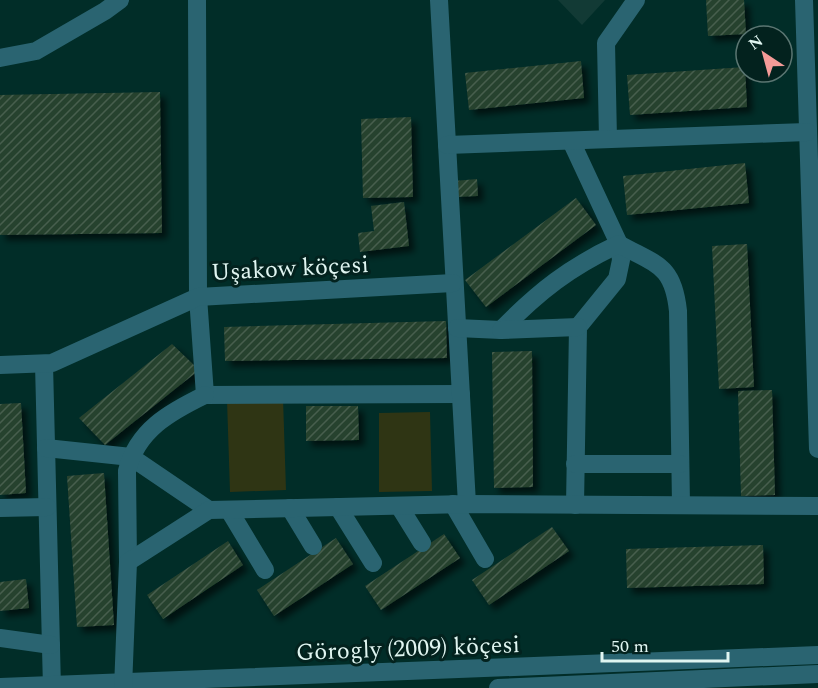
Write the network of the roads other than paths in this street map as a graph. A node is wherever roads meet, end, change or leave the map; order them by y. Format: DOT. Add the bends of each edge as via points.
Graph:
graph roads {
  1 [pos="120,0"];
  2 [pos="197,0"];
  3 [pos="439,0"];
  4 [pos="636,0"];
  5 [pos="804,0"];
  6 [pos="0,58"];
  7 [pos="807,132"];
  8 [pos="608,139"];
  9 [pos="571,141"];
  10 [pos="447,145"];
  11 [pos="619,243"];
  12 [pos="453,283"];
  13 [pos="198,297"];
  14 [pos="578,327"];
  15 [pos="457,328"];
  16 [pos="501,330"];
  17 [pos="44,364"];
  18 [pos="0,365"];
  19 [pos="461,394"];
  20 [pos="205,395"];
  21 [pos="46,448"];
  22 [pos="818,449"];
  23 [pos="131,457"];
  24 [pos="575,464"];
  25 [pos="680,464"];
  26 [pos="460,504"];
  27 [pos="575,505"];
  28 [pos="681,505"];
  29 [pos="399,506"];
  30 [pos="818,506"];
  31 [pos="47,507"];
  32 [pos="338,507"];
  33 [pos="0,508"];
  34 [pos="290,508"];
  35 [pos="209,510"];
  36 [pos="229,510"];
  37 [pos="422,543"];
  38 [pos="313,546"];
  39 [pos="484,559"];
  40 [pos="128,562"];
  41 [pos="373,564"];
  42 [pos="265,570"];
  43 [pos="0,638"];
  44 [pos="51,645"];
  45 [pos="818,655"];
  46 [pos="818,674"];
  47 [pos="123,685"];
  48 [pos="52,686"];
  49 [pos="0,687"];
  50 [pos="498,688"];
  1 -- 6 [label="street" via="36,51"];
  2 -- 13 [label="street"];
  3 -- 10 [label="street"];
  4 -- 8 [label="street" via="606,43"];
  5 -- 7 [label="street"];
  7 -- 8 [label="street"];
  7 -- 22 [label="street"];
  8 -- 9 [label="street"];
  9 -- 10 [label="street"];
  9 -- 11 [label="street"];
  10 -- 12 [label="street"];
  11 -- 14 [label="street" via="617,279"];
  11 -- 16 [label="street" via="581,262 533,298"];
  11 -- 25 [label="street" via="660,266 670,276 676,292"];
  12 -- 13 [label="street, Uşakow köçesi"];
  12 -- 15 [label="street"];
  13 -- 17 [label="street, Uşakow köçesi"];
  13 -- 20 [label="street"];
  14 -- 16 [label="street"];
  14 -- 24 [label="street"];
  15 -- 16 [label="street"];
  15 -- 19 [label="street"];
  17 -- 18 [label="street, Uşakow köçesi"];
  17 -- 21 [label="street"];
  19 -- 20 [label="street"];
  19 -- 26 [label="street"];
  20 -- 23 [label="street" via="175,410 144,434"];
  21 -- 23 [label="street"];
  21 -- 31 [label="street"];
  23 -- 35 [label="street"];
  23 -- 40 [label="street" via="127,471"];
  24 -- 25 [label="street"];
  24 -- 27 [label="street"];
  25 -- 28 [label="street"];
  26 -- 27 [label="street"];
  26 -- 29 [label="street"];
  26 -- 39 [label="street"];
  27 -- 28 [label="street"];
  28 -- 30 [label="street"];
  29 -- 32 [label="street"];
  29 -- 37 [label="street"];
  31 -- 33 [label="street"];
  31 -- 44 [label="street"];
  32 -- 34 [label="street"];
  32 -- 41 [label="street"];
  34 -- 36 [label="street"];
  34 -- 38 [label="street"];
  35 -- 36 [label="street"];
  35 -- 40 [label="street"];
  36 -- 42 [label="street"];
  40 -- 47 [label="street"];
  43 -- 44 [label="street"];
  44 -- 48 [label="street"];
  45 -- 47 [label="street, Görogly (2009) köçesi"];
  46 -- 50 [label="street, Görogly (2009) köçesi"];
  47 -- 48 [label="street, Görogly (2009) köçesi"];
  48 -- 49 [label="street, Görogly (2009) köçesi"];
}
